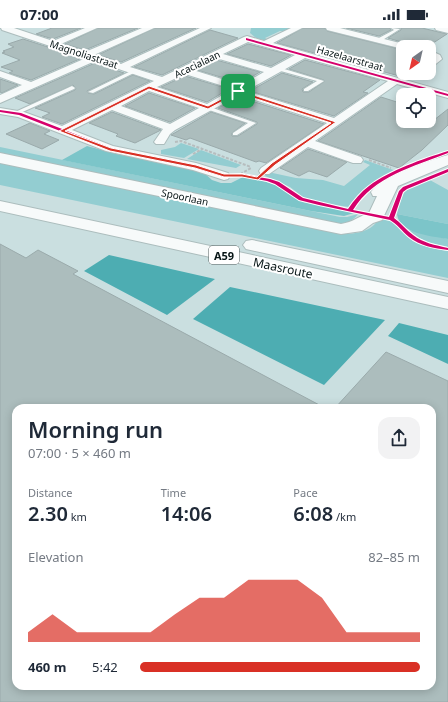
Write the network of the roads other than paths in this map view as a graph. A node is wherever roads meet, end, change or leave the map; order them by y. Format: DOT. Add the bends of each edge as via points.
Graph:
graph roads {
  1 [pos="5,28"];
  2 [pos="36,28"];
  3 [pos="93,28"];
  4 [pos="150,28"];
  5 [pos="207,28"];
  6 [pos="298,28"];
  7 [pos="330,28"];
  8 [pos="393,28"];
  9 [pos="439,28"];
  10 [pos="448,30"];
  11 [pos="21,34"];
  12 [pos="245,36"];
  13 [pos="379,40"];
  14 [pos="53,44"];
  15 [pos="266,44"];
  16 [pos="396,45"];
  17 [pos="216,54"];
  18 [pos="304,55"];
  19 [pos="90,57"];
  20 [pos="122,67"];
  21 [pos="184,70"];
  22 [pos="276,70"];
  23 [pos="135,71"];
  24 [pos="0,74"];
  25 [pos="404,80"];
  26 [pos="163,81"];
  27 [pos="400,82"];
  28 [pos="30,85"];
  29 [pos="72,88"];
  30 [pos="149,88"];
  31 [pos="240,90"];
  32 [pos="306,90"];
  33 [pos="91,92"];
  34 [pos="448,95"];
  35 [pos="0,100"];
  36 [pos="112,106"];
  37 [pos="208,108"];
  38 [pos="0,111"];
  39 [pos="16,113"];
  40 [pos="334,122"];
  41 [pos="171,128"];
  42 [pos="61,131"];
  43 [pos="235,134"];
  44 [pos="160,142"];
  45 [pos="306,142"];
  46 [pos="0,158"];
  47 [pos="357,160"];
  48 [pos="448,160"];
  49 [pos="265,171"];
  50 [pos="224,176"];
  51 [pos="0,192"];
  52 [pos="0,206"];
  53 [pos="448,287"];
  54 [pos="448,303"];
  1 -- 11 [label="street, Magnoliastraat"];
  2 -- 11 [label="street"];
  3 -- 14 [label="street"];
  4 -- 19 [label="street"];
  5 -- 20 [label="street"];
  6 -- 15 [label="street"];
  7 -- 13 [label="street"];
  8 -- 13 [label="lane" via="398,29"];
  9 -- 10 [label="street"];
  11 -- 14 [label="street, Magnoliastraat"];
  12 -- 15 [label="street, Hazelaarstraat"];
  12 -- 17 [label="street, Acacialaan"];
  13 -- 16 [label="street"];
  14 -- 19 [label="street, Magnoliastraat"];
  15 -- 18 [label="street, Hazelaarstraat"];
  17 -- 21 [label="street, Acacialaan"];
  17 -- 22 [label="street"];
  18 -- 22 [label="street"];
  18 -- 27 [label="street, Hazelaarstraat"];
  19 -- 20 [label="street, Magnoliastraat"];
  19 -- 28 [label="street"];
  20 -- 23 [label="street, Magnoliastraat"];
  21 -- 26 [label="street, Acacialaan"];
  21 -- 31 [label="street"];
  22 -- 31 [label="street"];
  22 -- 32 [label="lane" via="321,81"];
  23 -- 26 [label="street, Magnoliastraat"];
  23 -- 33 [label="lane"];
  24 -- 28 [label="street"];
  25 -- 27 [label="street"];
  26 -- 30 [label="street, Acacialaan"];
  27 -- 34 [label="street, Hazelaarstraat"];
  27 -- 40 [label="street"];
  28 -- 35 [label="street"];
  29 -- 39 [label="lane"];
  30 -- 36 [label="street, Acacialaan"];
  30 -- 37 [label="street"];
  31 -- 37 [label="street"];
  31 -- 40 [label="street"];
  36 -- 41 [label="street"];
  36 -- 42 [label="street, Acacialaan"];
  37 -- 41 [label="street"];
  37 -- 43 [label="lane" via="253,123"];
  38 -- 39 [label="street"];
  39 -- 42 [label="street"];
  40 -- 45 [label="street"];
  41 -- 44 [label="street"];
  42 -- 50 [label="street" via="110,149 196,167"];
  45 -- 47 [label="street"];
  45 -- 49 [label="street"];
  46 -- 48 [label="main road, Spoorlaan" via="332,228 356,227 376,216 392,176"];
  51 -- 53 [label="main road, Maasroute / A59"];
  52 -- 54 [label="main road, Maasroute / A59"];
}
